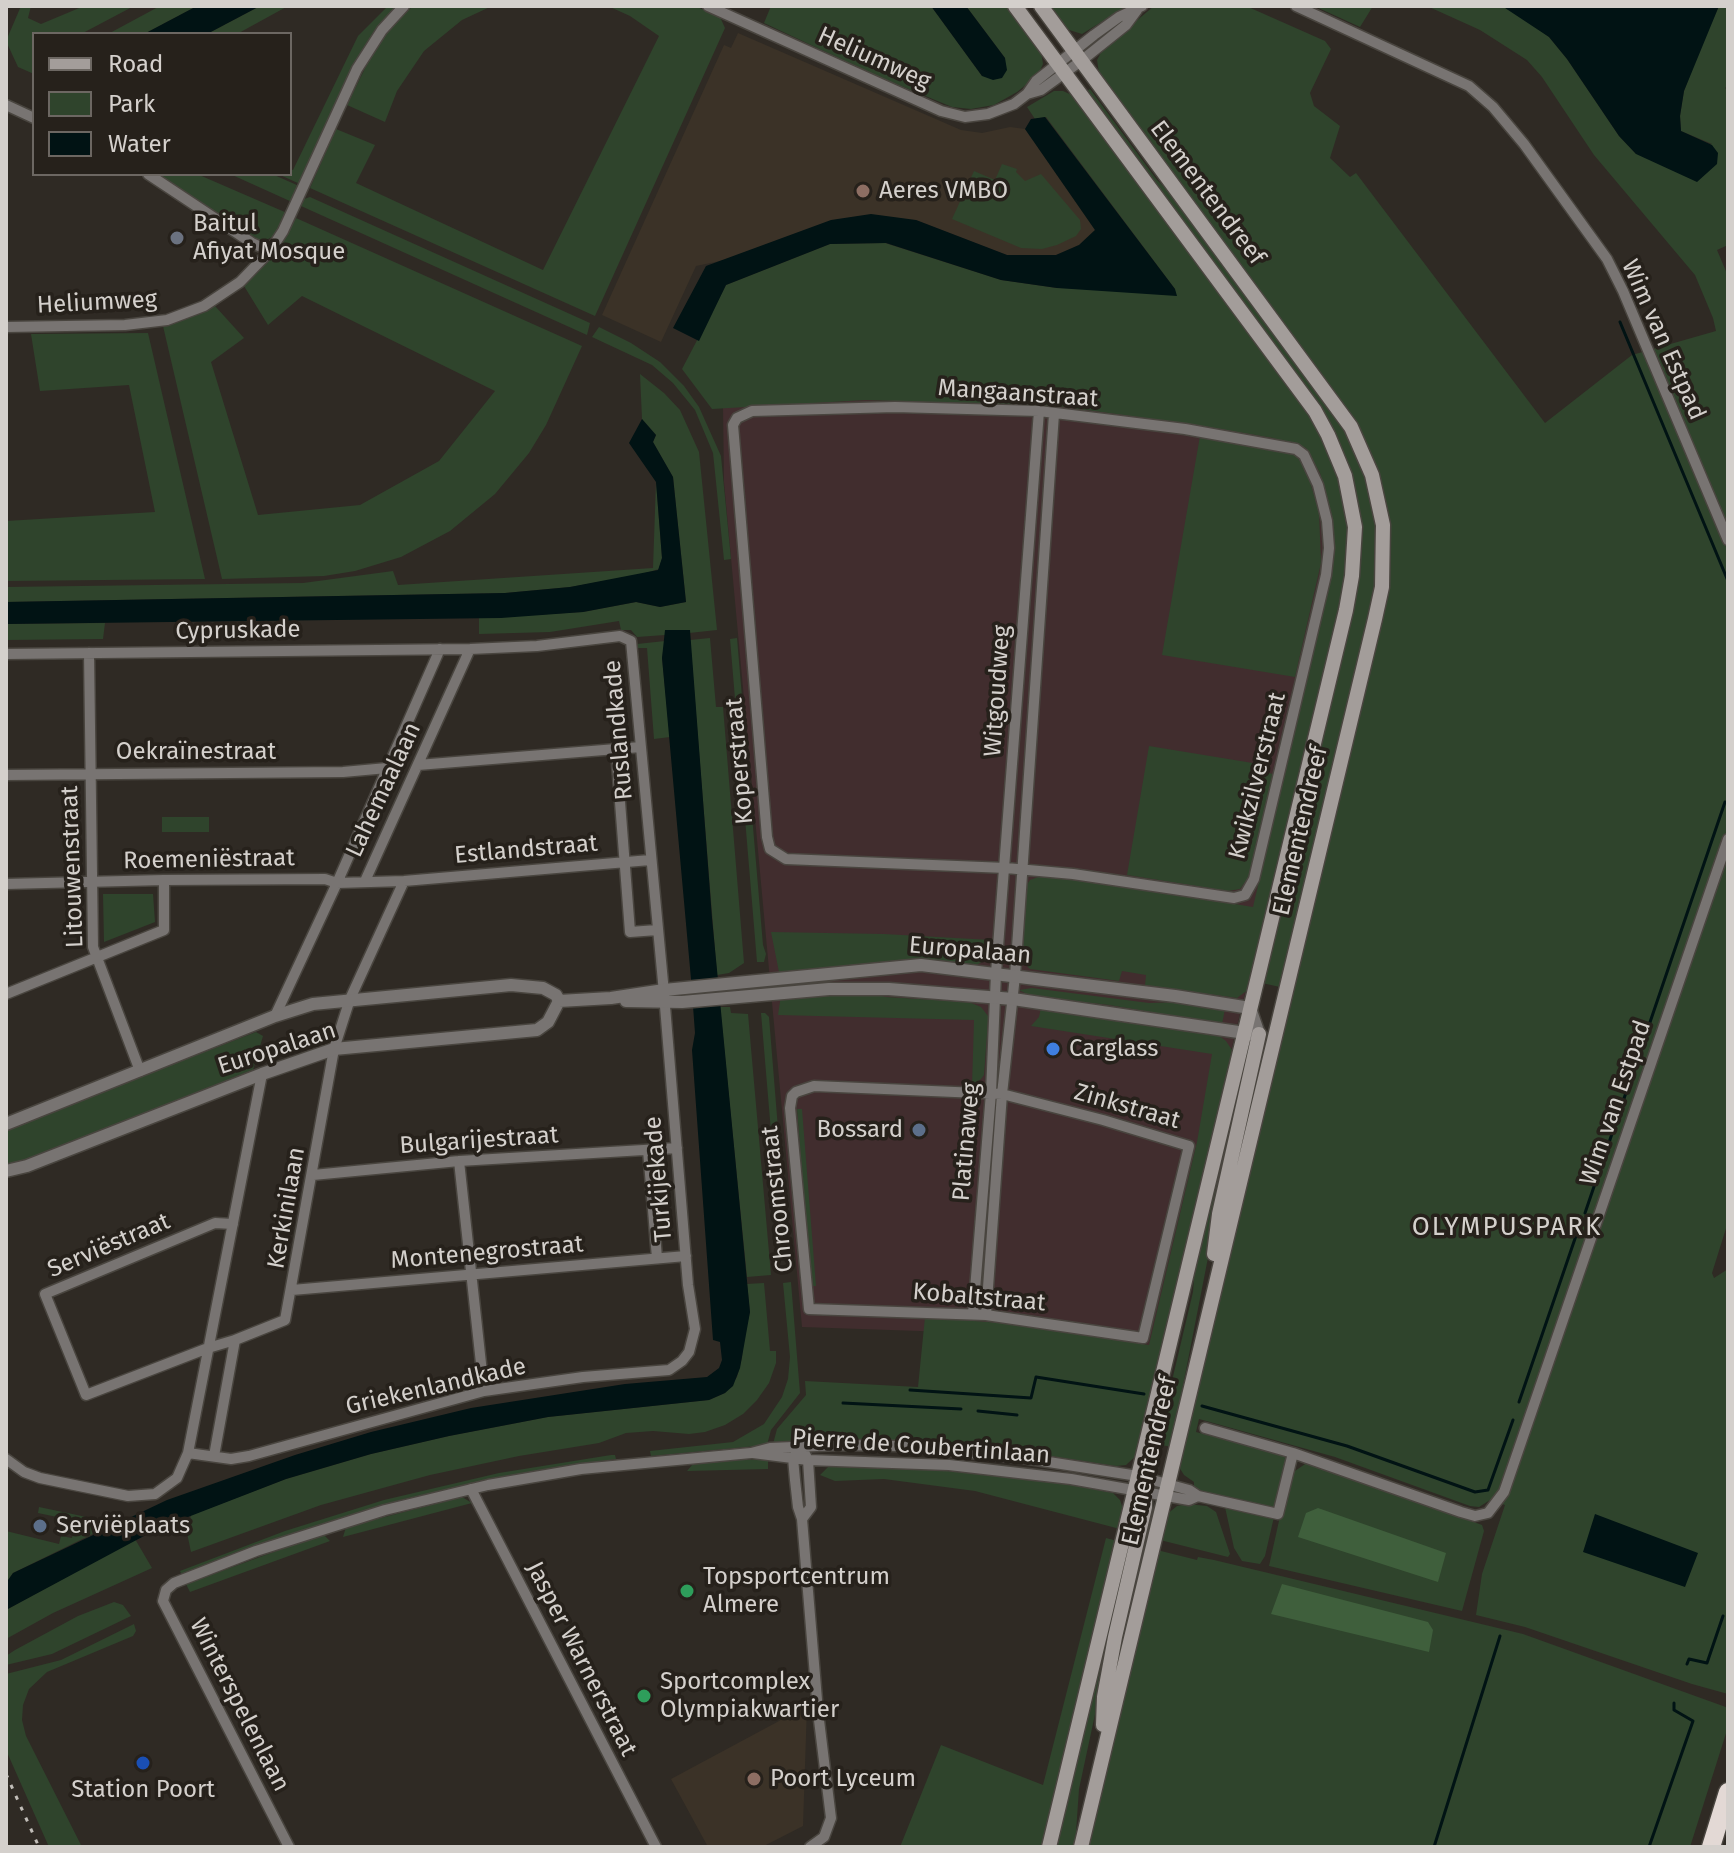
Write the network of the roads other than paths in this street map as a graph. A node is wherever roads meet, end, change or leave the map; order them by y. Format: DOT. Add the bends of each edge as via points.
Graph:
graph roads {
  1 [pos="404,6"];
  2 [pos="708,6"];
  3 [pos="1015,6"];
  4 [pos="1041,6"];
  5 [pos="1296,6"];
  6 [pos="1140,7"];
  7 [pos="1078,56"];
  8 [pos="1061,68"];
  9 [pos="6,105"];
  10 [pos="32,117"];
  11 [pos="151,176"];
  12 [pos="270,251"];
  13 [pos="6,327"];
  14 [pos="1039,411"];
  15 [pos="1054,414"];
  16 [pos="737,418"];
  17 [pos="1296,449"];
  18 [pos="1728,540"];
  19 [pos="440,649"];
  20 [pos="470,649"];
  21 [pos="89,653"];
  22 [pos="6,654"];
  23 [pos="641,747"];
  24 [pos="616,750"];
  25 [pos="418,765"];
  26 [pos="387,768"];
  27 [pos="90,773"];
  28 [pos="6,775"];
  29 [pos="1728,839"];
  30 [pos="650,860"];
  31 [pos="626,862"];
  32 [pos="1006,868"];
  33 [pos="1020,870"];
  34 [pos="164,880"];
  35 [pos="92,881"];
  36 [pos="365,881"];
  37 [pos="404,881"];
  38 [pos="337,883"];
  39 [pos="6,884"];
  40 [pos="657,930"];
  41 [pos="97,958"];
  42 [pos="996,973"];
  43 [pos="1015,976"];
  44 [pos="728,991"];
  45 [pos="6,994"];
  46 [pos="664,996"];
  47 [pos="996,997"];
  48 [pos="350,999"];
  49 [pos="1013,999"];
  50 [pos="559,1001"];
  51 [pos="1250,1008"];
  52 [pos="275,1016"];
  53 [pos="1277,1026"];
  54 [pos="1251,1034"];
  55 [pos="334,1049"];
  56 [pos="140,1071"];
  57 [pos="262,1074"];
  58 [pos="997,1094"];
  59 [pos="6,1124"];
  60 [pos="677,1148"];
  61 [pos="648,1150"];
  62 [pos="459,1161"];
  63 [pos="6,1171"];
  64 [pos="313,1175"];
  65 [pos="233,1224"];
  66 [pos="686,1256"];
  67 [pos="657,1258"];
  68 [pos="1216,1274"];
  69 [pos="472,1275"];
  70 [pos="292,1290"];
  71 [pos="809,1309"];
  72 [pos="973,1314"];
  73 [pos="986,1315"];
  74 [pos="1143,1338"];
  75 [pos="235,1340"];
  76 [pos="208,1348"];
  77 [pos="689,1352"];
  78 [pos="484,1391"];
  79 [pos="1205,1428"];
  80 [pos="801,1446"];
  81 [pos="188,1453"];
  82 [pos="751,1453"];
  83 [pos="1293,1453"];
  84 [pos="214,1456"];
  85 [pos="793,1458"];
  86 [pos="6,1459"];
  87 [pos="808,1460"];
  88 [pos="1139,1486"];
  89 [pos="471,1489"];
  90 [pos="1166,1490"];
  91 [pos="802,1519"];
  92 [pos="1135,1552"];
  93 [pos="174,1583"];
  94 [pos="1728,1792"];
  95 [pos="289,1847"];
  96 [pos="656,1847"];
  97 [pos="810,1847"];
  98 [pos="1049,1847"];
  99 [pos="1081,1847"];
  100 [pos="1711,1847"];
  1 -- 12 [label="street, Heliumweg" via="357,69"];
  2 -- 8 [label="street, Heliumweg" via="953,115 988,114 1014,104 1041,90"];
  3 -- 8 [label="main road, Elementendreef"];
  4 -- 7 [label="main road, Elementendreef"];
  5 -- 18 [label="street, Wim van Estpad" via="1469,86 1524,144 1607,259"];
  6 -- 7 [label="street, Heliumweg" via="1126,25"];
  7 -- 8 [label="street, Heliumweg"];
  7 -- 53 [label="main road, Elementendreef" via="1333,400 1362,448 1378,495 1382,587"];
  8 -- 51 [label="main road, Elementendreef" via="1315,411 1334,447 1350,498 1355,547 1346,610"];
  9 -- 10 [label="street"];
  11 -- 12 [label="street"];
  12 -- 13 [label="street, Heliumweg" via="229,291 167,320"];
  14 -- 15 [label="street, Mangaanstraat"];
  14 -- 16 [label="street, Mangaanstraat" via="895,407 752,411"];
  14 -- 32 [label="street, Witgoudweg"];
  15 -- 17 [label="street, Mangaanstraat"];
  15 -- 33 [label="street, Witgoudweg"];
  16 -- 32 [label="street, Koperstraat" via="733,435 770,849 786,859"];
  17 -- 33 [label="street, Kwikzilverstraat" via="1318,485 1327,521 1327,561 1258,864 1245,895 1234,898"];
  19 -- 20 [label="street, Cypruskade"];
  19 -- 21 [label="street, Cypruskade"];
  19 -- 26 [label="street, Lahemaalaan"];
  20 -- 23 [label="street, Ruslandkade" via="626,637 631,641"];
  20 -- 25 [label="street, Lahemaalaan"];
  21 -- 22 [label="street, Cypruskade"];
  21 -- 27 [label="street, Litouwenstraat"];
  23 -- 24 [label="street"];
  23 -- 30 [label="street, Ruslandkade"];
  24 -- 25 [label="street"];
  24 -- 31 [label="street, Ruslandkade"];
  25 -- 36 [label="street, Lahemaalaan"];
  26 -- 27 [label="street, Oekraïnestraat"];
  26 -- 38 [label="street, Lahemaalaan"];
  27 -- 28 [label="street, Oekraïnestraat"];
  27 -- 35 [label="street, Litouwenstraat"];
  29 -- 83 [label="street, Wim van Estpad" via="1504,1492 1488,1513 1475,1516"];
  30 -- 31 [label="street, Estlandstraat"];
  30 -- 40 [label="street, Ruslandkade"];
  31 -- 37 [label="street, Estlandstraat"];
  31 -- 40 [label="street, Ruslandkade" via="630,932"];
  32 -- 33 [label="street, Koperstraat"];
  32 -- 42 [label="street, Witgoudweg"];
  33 -- 43 [label="street, Witgoudweg"];
  34 -- 35 [label="street, Roemeniëstraat"];
  34 -- 38 [label="street, Roemeniëstraat"];
  34 -- 41 [label="street" via="164,930"];
  35 -- 39 [label="street, Roemeniëstraat"];
  35 -- 41 [label="street, Litouwenstraat"];
  36 -- 37 [label="street, Lahemaalaan"];
  36 -- 38 [label="street, Roemeniëstraat"];
  37 -- 48 [label="street"];
  38 -- 52 [label="street, Lahemaalaan"];
  40 -- 46 [label="street, Ruslandkade"];
  41 -- 45 [label="street"];
  41 -- 56 [label="street, Litouwenstraat"];
  42 -- 43 [label="street, Europalaan"];
  42 -- 44 [label="street, Europalaan" via="906,966"];
  42 -- 47 [label="street, Platinaweg"];
  43 -- 49 [label="street, Platinaweg"];
  43 -- 51 [label="street, Europalaan"];
  44 -- 46 [label="street, Europalaan"];
  44 -- 47 [label="street, Europalaan" via="889,989"];
  46 -- 50 [label="street, Europalaan"];
  46 -- 60 [label="street, Turkijekade"];
  47 -- 49 [label="street, Europalaan"];
  47 -- 58 [label="street, Platinaweg"];
  48 -- 50 [label="street, Europalaan" via="530,985 551,992"];
  48 -- 52 [label="street, Europalaan"];
  48 -- 55 [label="street, Kerkinilaan"];
  49 -- 54 [label="street, Europalaan"];
  49 -- 58 [label="street, Platinaweg"];
  50 -- 55 [label="street, Europalaan" via="537,1030"];
  51 -- 54 [label="main road, Elementendreef"];
  52 -- 56 [label="street, Europalaan"];
  53 -- 54 [label="street"];
  53 -- 68 [label="main road, Elementendreef"];
  54 -- 68 [label="main road" via="1214,1247"];
  54 -- 88 [label="main road, Elementendreef"];
  55 -- 57 [label="street, Europalaan"];
  55 -- 64 [label="street, Kerkinilaan"];
  56 -- 59 [label="street, Europalaan"];
  57 -- 63 [label="street, Europalaan"];
  57 -- 65 [label="street, Kerkinilaan"];
  58 -- 71 [label="street, Chroomstraat" via="814,1086 792,1096"];
  58 -- 72 [label="street, Platinaweg"];
  58 -- 73 [label="street, Platinaweg"];
  58 -- 74 [label="street, Zinkstraat" via="1189,1146"];
  60 -- 61 [label="street, Bulgarijestraat"];
  60 -- 66 [label="street, Turkijekade"];
  61 -- 62 [label="street, Bulgarijestraat"];
  61 -- 67 [label="street"];
  62 -- 64 [label="street, Bulgarijestraat"];
  62 -- 69 [label="street"];
  64 -- 70 [label="street, Kerkinilaan"];
  65 -- 76 [label="street, Kerkinilaan"];
  65 -- 76 [label="street, Serviëstraat" via="215,1223 45,1294 86,1395"];
  66 -- 67 [label="street, Montenegrostraat"];
  66 -- 77 [label="street, Turkijekade" via="695,1329"];
  67 -- 69 [label="street, Montenegrostraat"];
  68 -- 90 [label="main road, Elementendreef"];
  69 -- 70 [label="street, Montenegrostraat"];
  69 -- 78 [label="street"];
  70 -- 75 [label="street, Kerkinilaan" via="285,1320"];
  71 -- 72 [label="street, Kobaltstraat"];
  72 -- 73 [label="street, Kobaltstraat"];
  73 -- 74 [label="street, Kobaltstraat"];
  75 -- 76 [label="street, Kerkinilaan"];
  75 -- 84 [label="street"];
  76 -- 81 [label="street, Kerkinilaan"];
  77 -- 78 [label="street, Griekenlandkade" via="669,1370"];
  78 -- 84 [label="street, Griekenlandkade" via="249,1456"];
  79 -- 83 [label="street"];
  80 -- 82 [label="street, Pierre de Coubertinlaan"];
  80 -- 85 [label="street"];
  80 -- 87 [label="street"];
  80 -- 88 [label="street, Pierre de Coubertinlaan" via="978,1453"];
  81 -- 84 [label="street, Griekenlandkade"];
  81 -- 86 [label="street, Kerkinilaan" via="177,1478 155,1494 141,1496 50,1481"];
  82 -- 85 [label="street, Pierre de Coubertinlaan"];
  82 -- 89 [label="street, Pierre de Coubertinlaan" via="581,1469"];
  83 -- 90 [label="street" via="1278,1514 1198,1496 1189,1500"];
  85 -- 87 [label="street, Pierre de Coubertinlaan"];
  85 -- 91 [label="street"];
  87 -- 88 [label="street, Pierre de Coubertinlaan" via="963,1466"];
  87 -- 91 [label="street" via="811,1507"];
  88 -- 90 [label="street"];
  88 -- 90 [label="street"];
  88 -- 92 [label="main road, Elementendreef"];
  89 -- 93 [label="street, Pierre de Coubertinlaan" via="332,1526"];
  89 -- 96 [label="street, Jasper Warnerstraat"];
  90 -- 92 [label="main road, Elementendreef" via="1155,1537"];
  91 -- 97 [label="street" via="831,1818 824,1837"];
  92 -- 98 [label="main road, Elementendreef"];
  92 -- 99 [label="main road, Elementendreef" via="1104,1697 1103,1754"];
  93 -- 95 [label="street, Winterspelenlaan" via="163,1601"];
  94 -- 100 [label="highway"];
}
